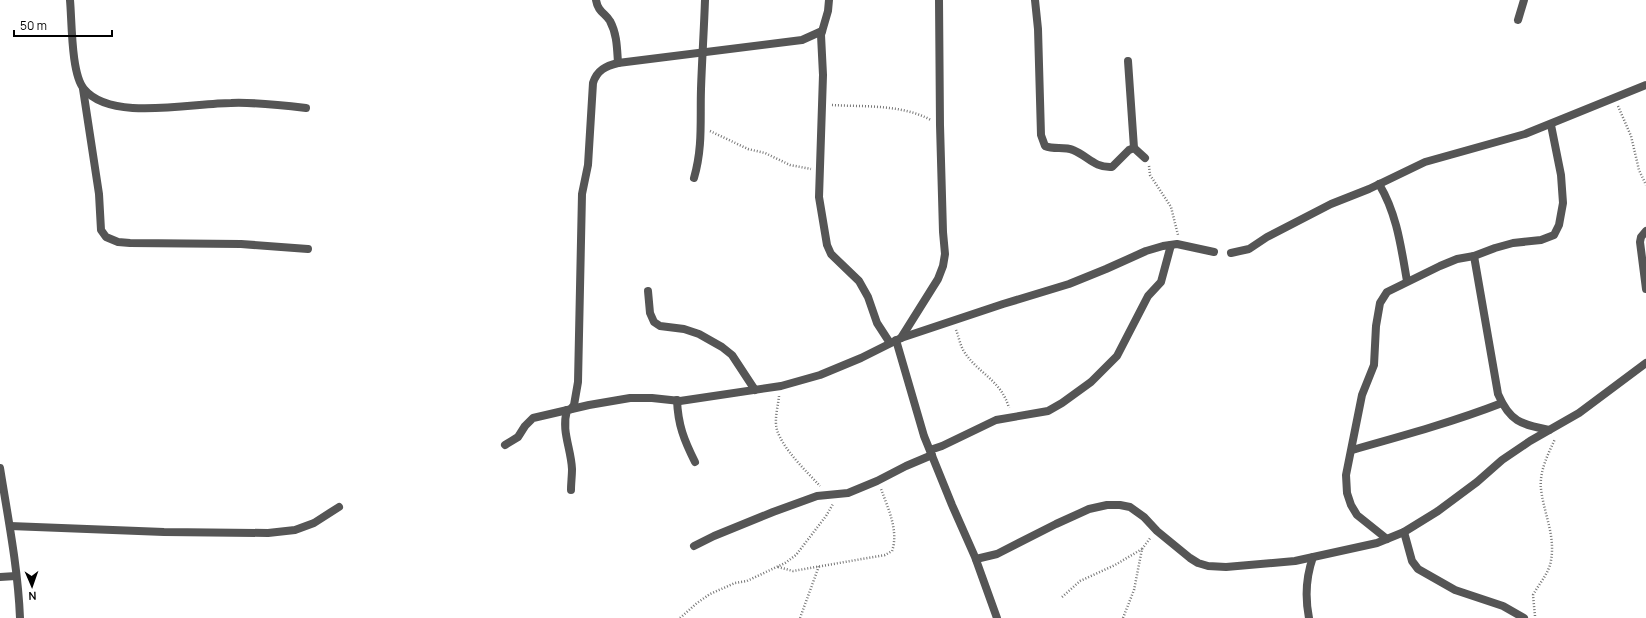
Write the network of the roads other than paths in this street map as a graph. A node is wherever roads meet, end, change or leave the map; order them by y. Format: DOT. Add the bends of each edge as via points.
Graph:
graph roads {
  1 [pos="70,0"];
  2 [pos="596,0"];
  3 [pos="706,0"];
  4 [pos="829,0"];
  5 [pos="939,0"];
  6 [pos="1035,0"];
  7 [pos="1524,0"];
  8 [pos="1518,20"];
  9 [pos="822,31"];
  10 [pos="703,53"];
  11 [pos="1128,62"];
  12 [pos="618,63"];
  13 [pos="1646,85"];
  14 [pos="83,89"];
  15 [pos="306,108"];
  16 [pos="1551,125"];
  17 [pos="1134,148"];
  18 [pos="1145,158"];
  19 [pos="694,178"];
  20 [pos="1379,184"];
  21 [pos="1646,231"];
  22 [pos="1171,245"];
  23 [pos="308,249"];
  24 [pos="1214,252"];
  25 [pos="1231,253"];
  26 [pos="1474,256"];
  27 [pos="1407,281"];
  28 [pos="1646,289"];
  29 [pos="648,291"];
  30 [pos="896,340"];
  31 [pos="1646,363"];
  32 [pos="755,390"];
  33 [pos="677,400"];
  34 [pos="1502,403"];
  35 [pos="569,410"];
  36 [pos="1549,430"];
  37 [pos="505,445"];
  38 [pos="1352,450"];
  39 [pos="931,453"];
  40 [pos="695,462"];
  41 [pos="0,468"];
  42 [pos="571,490"];
  43 [pos="2,495"];
  44 [pos="339,507"];
  45 [pos="10,526"];
  46 [pos="1404,532"];
  47 [pos="1387,539"];
  48 [pos="694,546"];
  49 [pos="1313,557"];
  50 [pos="976,559"];
  51 [pos="16,576"];
  52 [pos="0,577"];
  53 [pos="20,618"];
  54 [pos="997,618"];
  55 [pos="1309,618"];
  56 [pos="1524,618"];
  1 -- 14 [label="street" via="76,69"];
  2 -- 12 [label="street" via="597,6 609,19 613,28"];
  3 -- 10 [label="street"];
  4 -- 9 [label="street"];
  5 -- 30 [label="street" via="945,254 938,278"];
  6 -- 17 [label="street" via="1041,135 1045,146 1071,149 1094,164 1104,167 1112,167"];
  7 -- 8 [label="street"];
  9 -- 10 [label="street" via="802,40"];
  9 -- 30 [label="street" via="819,197 827,245 838,262 859,281 868,297 877,324"];
  10 -- 12 [label="street"];
  10 -- 19 [label="street" via="699,161"];
  11 -- 17 [label="street"];
  12 -- 35 [label="street" via="603,68 596,75 594,83 588,165 582,194 578,382 575,400"];
  13 -- 16 [label="street"];
  14 -- 15 [label="street" via="94,99 126,108 254,103"];
  14 -- 23 [label="street" via="99,194 101,230 106,237 130,243 241,244"];
  16 -- 20 [label="street" via="1425,162"];
  16 -- 26 [label="street" via="1561,175 1563,203 1559,225 1554,235 1541,240 1495,248"];
  17 -- 18 [label="street"];
  20 -- 25 [label="street" via="1318,210 1249,249"];
  20 -- 27 [label="street" via="1388,198 1395,218"];
  21 -- 28 [label="street" via="1640,242"];
  22 -- 24 [label="street"];
  22 -- 30 [label="street" via="1146,251 1069,284"];
  22 -- 39 [label="street" via="1162,282 1148,296 1117,356 1091,382 1048,411 996,420"];
  26 -- 27 [label="street" via="1457,259"];
  26 -- 34 [label="street" via="1498,394"];
  27 -- 38 [label="street" via="1387,292 1380,303 1374,365 1362,396"];
  29 -- 32 [label="street" via="650,313 654,322 660,326 699,334 722,347 732,355"];
  30 -- 32 [label="street" via="839,368 781,386"];
  30 -- 39 [label="street"];
  31 -- 36 [label="street" via="1578,413"];
  32 -- 33 [label="street"];
  33 -- 35 [label="street" via="630,398"];
  33 -- 40 [label="street" via="681,431"];
  34 -- 36 [label="street" via="1514,419 1528,426"];
  34 -- 38 [label="street" via="1464,418"];
  35 -- 37 [label="street" via="533,418 518,437"];
  35 -- 42 [label="street" via="564,421 564,431 572,469"];
  36 -- 46 [label="street" via="1502,460 1438,511"];
  38 -- 47 [label="street" via="1346,475 1351,505 1357,515"];
  39 -- 48 [label="street" via="878,481 848,493 817,496"];
  39 -- 50 [label="street"];
  41 -- 43 [label="street"];
  43 -- 45 [label="street"];
  44 -- 45 [label="street" via="314,523 295,530 268,533"];
  45 -- 51 [label="street"];
  46 -- 47 [label="street"];
  46 -- 56 [label="street" via="1412,561 1418,569 1456,590 1503,606"];
  47 -- 49 [label="street"];
  49 -- 50 [label="street" via="1295,561 1208,566 1190,558 1130,507 1120,505 1089,509 997,554"];
  49 -- 55 [label="street" via="1307,583"];
  50 -- 54 [label="street"];
  51 -- 52 [label="street"];
  51 -- 53 [label="street"];
}
